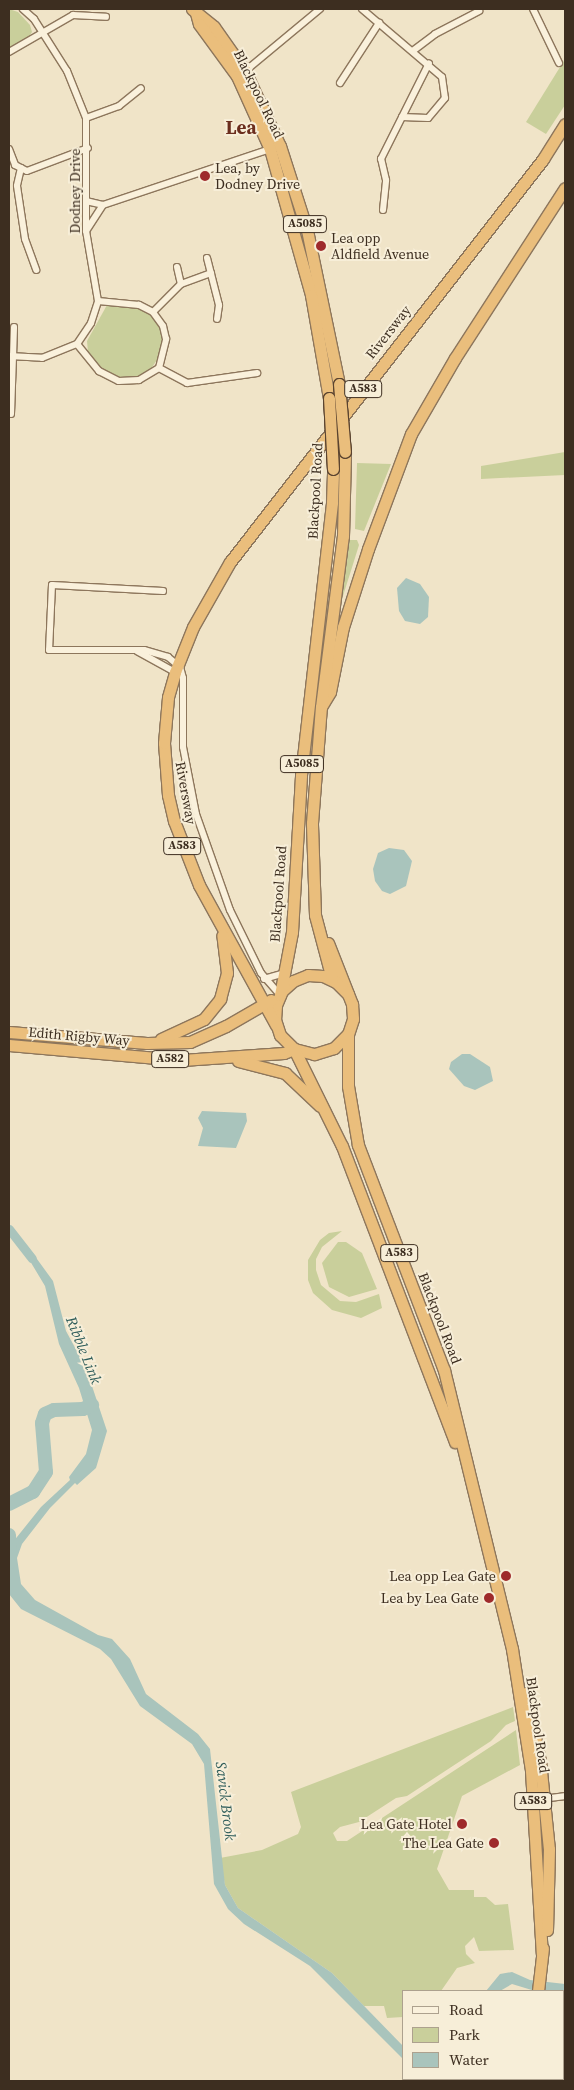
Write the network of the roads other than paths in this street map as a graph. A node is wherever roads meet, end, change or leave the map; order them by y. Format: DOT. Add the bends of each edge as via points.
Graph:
graph roads {
  1 [pos="22,9"];
  2 [pos="362,9"];
  3 [pos="533,9"];
  4 [pos="317,10"];
  5 [pos="479,10"];
  6 [pos="194,11"];
  7 [pos="106,17"];
  8 [pos="379,23"];
  9 [pos="43,34"];
  10 [pos="414,50"];
  11 [pos="9,52"];
  12 [pos="429,63"];
  13 [pos="559,63"];
  14 [pos="241,74"];
  15 [pos="340,82"];
  16 [pos="141,88"];
  17 [pos="402,117"];
  18 [pos="86,118"];
  19 [pos="565,124"];
  20 [pos="88,148"];
  21 [pos="275,148"];
  22 [pos="9,149"];
  23 [pos="21,168"];
  24 [pos="565,188"];
  25 [pos="86,201"];
  26 [pos="104,205"];
  27 [pos="382,210"];
  28 [pos="86,231"];
  29 [pos="207,258"];
  30 [pos="177,267"];
  31 [pos="36,270"];
  32 [pos="210,273"];
  33 [pos="181,284"];
  34 [pos="98,301"];
  35 [pos="153,312"];
  36 [pos="217,319"];
  37 [pos="14,326"];
  38 [pos="77,344"];
  39 [pos="11,357"];
  40 [pos="159,368"];
  41 [pos="257,373"];
  42 [pos="11,414"];
  43 [pos="162,591"];
  44 [pos="177,668"];
  45 [pos="321,707"];
  46 [pos="313,887"];
  47 [pos="218,920"];
  48 [pos="285,973"];
  49 [pos="264,979"];
  50 [pos="332,979"];
  51 [pos="348,994"];
  52 [pos="279,995"];
  53 [pos="263,1003"];
  54 [pos="276,1025"];
  55 [pos="9,1032"];
  56 [pos="348,1034"];
  57 [pos="148,1044"];
  58 [pos="9,1045"];
  59 [pos="294,1049"];
  60 [pos="216,1059"];
  61 [pos="330,1117"];
  62 [pos="466,1470"];
  63 [pos="565,1796"];
  64 [pos="539,1800"];
  65 [pos="538,1990"];
  1 -- 9 [label="street, Dodney Drive"];
  2 -- 8 [label="street"];
  3 -- 13 [label="street"];
  4 -- 14 [label="street"];
  5 -- 10 [label="street"];
  6 -- 14 [label="highway, Blackpool Road / A5085" via="199,24"];
  7 -- 9 [label="street" via="73,15"];
  8 -- 10 [label="street"];
  8 -- 15 [label="street"];
  9 -- 11 [label="street"];
  9 -- 18 [label="street, Dodney Drive" via="67,71"];
  10 -- 12 [label="street"];
  12 -- 17 [label="street"];
  12 -- 17 [label="street" via="442,77 445,98 428,118"];
  14 -- 21 [label="highway, Blackpool Road / A5085"];
  16 -- 18 [label="street" via="119,106"];
  17 -- 27 [label="street" via="381,159 386,180"];
  18 -- 20 [label="street, Dodney Drive"];
  19 -- 44 [label="highway, Riversway / A583" via="543,159 230,562 193,627"];
  20 -- 23 [label="street" via="27,171"];
  20 -- 25 [label="street, Dodney Drive"];
  21 -- 26 [label="street"];
  21 -- 45 [label="highway, Blackpool Road / A5085, bridge" via="312,247 339,384 345,452 343,536"];
  21 -- 48 [label="highway, Blackpool Road / A5085, bridge" via="311,295 330,398 333,469 301,775 292,932"];
  22 -- 23 [label="street" via="15,165"];
  23 -- 31 [label="street" via="17,186 25,239"];
  24 -- 45 [label="highway" via="455,358 411,434 368,549 343,627 330,692"];
  25 -- 26 [label="street"];
  25 -- 28 [label="street, Dodney Drive"];
  26 -- 28 [label="street"];
  28 -- 34 [label="street, Dodney Drive"];
  29 -- 32 [label="street"];
  30 -- 33 [label="street"];
  32 -- 33 [label="street"];
  32 -- 36 [label="street" via="219,304"];
  33 -- 35 [label="street"];
  34 -- 35 [label="street" via="139,305"];
  34 -- 38 [label="street, Dodney Drive" via="91,323"];
  35 -- 40 [label="street" via="163,326 166,346"];
  37 -- 39 [label="street"];
  38 -- 39 [label="street" via="42,358"];
  38 -- 40 [label="street" via="99,371 119,381 139,380"];
  39 -- 42 [label="street"];
  40 -- 41 [label="street" via="187,383"];
  43 -- 44 [label="street" via="52,585 49,650 156,652"];
  44 -- 47 [label="highway, Riversway / A583" via="168,697 164,732 168,794 181,844"];
  44 -- 49 [label="street, Riversway" via="183,673 184,747 196,814 230,910"];
  45 -- 46 [label="highway, Blackpool Road" via="312,823"];
  46 -- 50 [label="highway, Blackpool Road" via="320,939"];
  46 -- 51 [label="highway" via="326,937"];
  47 -- 53 [label="highway, Riversway / A583"];
  47 -- 57 [label="highway" via="227,973 220,999 204,1019 192,1027"];
  48 -- 49 [label="street"];
  48 -- 52 [label="highway, Blackpool Road / A5085"];
  49 -- 52 [label="street, Riversway"];
  50 -- 51 [label="highway"];
  50 -- 52 [label="highway" via="318,975 303,976"];
  51 -- 56 [label="highway" via="353,1014"];
  52 -- 53 [label="highway, Edith Rigby Way / A582"];
  52 -- 54 [label="highway"];
  53 -- 54 [label="highway, Riversway / A583"];
  53 -- 57 [label="highway, Edith Rigby Way / A582" via="195,1041"];
  54 -- 59 [label="highway" via="283,1039"];
  55 -- 57 [label="highway, Edith Rigby Way / A582"];
  56 -- 59 [label="highway" via="338,1046 324,1052 309,1054"];
  56 -- 62 [label="highway, Blackpool Road / A583" via="348,1086 358,1145 437,1347"];
  58 -- 60 [label="highway, Edith Rigby Way / A582" via="125,1056"];
  59 -- 60 [label="highway, Edith Rigby Way / A582" via="284,1053"];
  59 -- 61 [label="highway, Blackpool Road / A583"];
  60 -- 61 [label="highway" via="257,1064 285,1073"];
  61 -- 62 [label="highway, Blackpool Road / A583"];
  62 -- 64 [label="highway, Blackpool Road / A583" via="512,1649"];
  63 -- 64 [label="street"];
  64 -- 65 [label="highway, Blackpool Road / A583" via="542,1959"];
}
